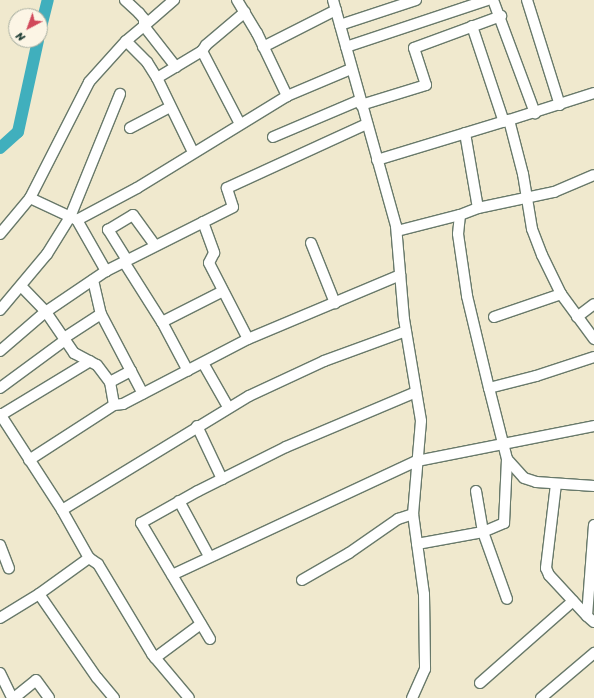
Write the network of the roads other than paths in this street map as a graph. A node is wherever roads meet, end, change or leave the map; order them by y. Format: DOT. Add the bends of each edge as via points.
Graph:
graph roads {
  1 [pos="125,0"];
  2 [pos="174,0"];
  3 [pos="416,0"];
  4 [pos="487,0"];
  5 [pos="493,0"];
  6 [pos="527,0"];
  7 [pos="243,4"];
  8 [pos="334,5"];
  9 [pos="500,16"];
  10 [pos="340,25"];
  11 [pos="144,26"];
  12 [pos="472,26"];
  13 [pos="126,41"];
  14 [pos="263,47"];
  15 [pos="346,47"];
  16 [pos="202,51"];
  17 [pos="176,67"];
  18 [pos="351,69"];
  19 [pos="157,78"];
  20 [pos="594,93"];
  21 [pos="120,94"];
  22 [pos="287,96"];
  23 [pos="360,103"];
  24 [pos="560,105"];
  25 [pos="170,107"];
  26 [pos="535,113"];
  27 [pos="507,121"];
  28 [pos="240,124"];
  29 [pos="367,124"];
  30 [pos="130,128"];
  31 [pos="465,134"];
  32 [pos="273,136"];
  33 [pos="193,152"];
  34 [pos="377,160"];
  35 [pos="594,175"];
  36 [pos="30,198"];
  37 [pos="527,198"];
  38 [pos="478,208"];
  39 [pos="460,216"];
  40 [pos="74,219"];
  41 [pos="203,222"];
  42 [pos="397,231"];
  43 [pos="0,234"];
  44 [pos="311,243"];
  45 [pos="155,245"];
  46 [pos="125,261"];
  47 [pos="106,271"];
  48 [pos="400,275"];
  49 [pos="93,280"];
  50 [pos="21,286"];
  51 [pos="223,291"];
  52 [pos="561,294"];
  53 [pos="335,303"];
  54 [pos="594,304"];
  55 [pos="0,310"];
  56 [pos="46,312"];
  57 [pos="101,314"];
  58 [pos="494,317"];
  59 [pos="576,317"];
  60 [pos="162,322"];
  61 [pos="406,331"];
  62 [pos="64,339"];
  63 [pos="248,339"];
  64 [pos="594,339"];
  65 [pos="0,351"];
  66 [pos="594,357"];
  67 [pos="90,360"];
  68 [pos="203,362"];
  69 [pos="131,371"];
  70 [pos="188,371"];
  71 [pos="110,382"];
  72 [pos="0,388"];
  73 [pos="489,388"];
  74 [pos="416,392"];
  75 [pos="143,394"];
  76 [pos="114,405"];
  77 [pos="228,407"];
  78 [pos="0,415"];
  79 [pos="197,426"];
  80 [pos="594,426"];
  81 [pos="503,444"];
  82 [pos="507,459"];
  83 [pos="29,460"];
  84 [pos="416,461"];
  85 [pos="222,479"];
  86 [pos="556,484"];
  87 [pos="594,486"];
  88 [pos="476,491"];
  89 [pos="179,501"];
  90 [pos="62,510"];
  91 [pos="413,514"];
  92 [pos="594,525"];
  93 [pos="483,532"];
  94 [pos="417,544"];
  95 [pos="0,545"];
  96 [pos="209,556"];
  97 [pos="90,558"];
  98 [pos="9,568"];
  99 [pos="172,575"];
  100 [pos="302,580"];
  101 [pos="39,594"];
  102 [pos="507,599"];
  103 [pos="573,601"];
  104 [pos="0,618"];
  105 [pos="590,619"];
  106 [pos="201,624"];
  107 [pos="210,639"];
  108 [pos="594,653"];
  109 [pos="155,658"];
  110 [pos="0,673"];
  111 [pos="480,683"];
  112 [pos="184,696"];
  113 [pos="13,698"];
  114 [pos="50,698"];
  115 [pos="114,698"];
  116 [pos="412,698"];
  117 [pos="541,698"];
  1 -- 11 [label="street" via="140,13 144,19"];
  2 -- 11 [label="street"];
  3 -- 10 [label="street"];
  4 -- 15 [label="street"];
  5 -- 9 [label="street"];
  6 -- 24 [label="street"];
  7 -- 14 [label="street"];
  7 -- 16 [label="street"];
  8 -- 10 [label="street"];
  8 -- 14 [label="street"];
  9 -- 12 [label="street"];
  9 -- 26 [label="street"];
  10 -- 15 [label="street"];
  11 -- 13 [label="street"];
  11 -- 17 [label="street"];
  12 -- 23 [label="street" via="414,48 426,85"];
  12 -- 27 [label="street"];
  13 -- 19 [label="street" via="147,62"];
  13 -- 36 [label="street" via="89,82"];
  14 -- 22 [label="street"];
  15 -- 18 [label="street"];
  16 -- 17 [label="street"];
  16 -- 28 [label="street"];
  17 -- 19 [label="street"];
  18 -- 22 [label="street"];
  18 -- 23 [label="street"];
  19 -- 25 [label="street"];
  20 -- 24 [label="street"];
  21 -- 40 [label="street"];
  22 -- 28 [label="street"];
  23 -- 29 [label="street"];
  23 -- 32 [label="street"];
  24 -- 26 [label="street"];
  25 -- 30 [label="street"];
  25 -- 33 [label="street"];
  26 -- 27 [label="street"];
  27 -- 31 [label="street"];
  27 -- 37 [label="street"];
  28 -- 33 [label="street"];
  29 -- 34 [label="street"];
  29 -- 41 [label="street" via="227,188 233,207"];
  31 -- 34 [label="street"];
  31 -- 38 [label="street"];
  33 -- 40 [label="street" via="137,188"];
  34 -- 42 [label="street"];
  35 -- 37 [label="street" via="554,192"];
  36 -- 40 [label="street"];
  36 -- 43 [label="street"];
  37 -- 38 [label="street"];
  37 -- 52 [label="street" via="535,235"];
  38 -- 39 [label="street"];
  39 -- 42 [label="street"];
  39 -- 73 [label="street" via="458,234 467,296"];
  40 -- 47 [label="street"];
  40 -- 50 [label="street"];
  41 -- 45 [label="street"];
  41 -- 51 [label="street" via="214,253 209,262"];
  42 -- 48 [label="street"];
  44 -- 53 [label="street"];
  45 -- 46 [label="street"];
  45 -- 46 [label="street" via="133,215 108,230"];
  46 -- 47 [label="street"];
  46 -- 60 [label="street"];
  47 -- 49 [label="street"];
  48 -- 53 [label="street"];
  48 -- 61 [label="street"];
  49 -- 56 [label="street"];
  49 -- 57 [label="street"];
  50 -- 55 [label="street"];
  50 -- 56 [label="street"];
  51 -- 60 [label="street"];
  51 -- 63 [label="street"];
  52 -- 58 [label="street"];
  52 -- 59 [label="street"];
  53 -- 63 [label="street"];
  54 -- 59 [label="street"];
  56 -- 62 [label="street"];
  56 -- 65 [label="street"];
  57 -- 62 [label="street"];
  57 -- 69 [label="street"];
  59 -- 64 [label="street"];
  60 -- 70 [label="street"];
  61 -- 74 [label="street"];
  61 -- 77 [label="street" via="324,360"];
  62 -- 67 [label="street" via="78,357"];
  62 -- 72 [label="street"];
  63 -- 68 [label="street"];
  66 -- 73 [label="street"];
  67 -- 71 [label="street"];
  67 -- 78 [label="street"];
  68 -- 70 [label="street"];
  68 -- 77 [label="street"];
  69 -- 71 [label="street"];
  69 -- 75 [label="street"];
  70 -- 75 [label="street"];
  71 -- 76 [label="street"];
  73 -- 81 [label="street"];
  74 -- 84 [label="street" via="421,421"];
  74 -- 85 [label="street" via="286,447"];
  75 -- 76 [label="street" via="123,404"];
  76 -- 83 [label="street"];
  77 -- 79 [label="street"];
  78 -- 83 [label="street"];
  79 -- 85 [label="street"];
  79 -- 90 [label="street"];
  80 -- 81 [label="street"];
  81 -- 82 [label="street"];
  81 -- 84 [label="street"];
  82 -- 86 [label="street" via="524,478"];
  82 -- 93 [label="street" via="504,523"];
  83 -- 90 [label="street"];
  84 -- 91 [label="street"];
  84 -- 96 [label="street"];
  85 -- 89 [label="street"];
  86 -- 87 [label="street"];
  86 -- 103 [label="street" via="546,568 549,575"];
  88 -- 93 [label="street"];
  89 -- 96 [label="street"];
  89 -- 99 [label="street" via="141,523"];
  90 -- 97 [label="street"];
  91 -- 94 [label="street"];
  91 -- 100 [label="street" via="398,519 349,553"];
  92 -- 105 [label="street"];
  93 -- 94 [label="street"];
  93 -- 102 [label="street"];
  94 -- 116 [label="street" via="424,594 424,669"];
  95 -- 98 [label="street"];
  96 -- 99 [label="street"];
  97 -- 101 [label="street"];
  97 -- 109 [label="street" via="98,564"];
  99 -- 106 [label="street"];
  101 -- 104 [label="street"];
  101 -- 115 [label="street" via="97,678"];
  103 -- 105 [label="street"];
  103 -- 111 [label="street"];
  106 -- 107 [label="street"];
  106 -- 109 [label="street"];
  108 -- 117 [label="street"];
  109 -- 112 [label="street"];
  110 -- 113 [label="street"];
  113 -- 114 [label="street" via="36,680"];
}
